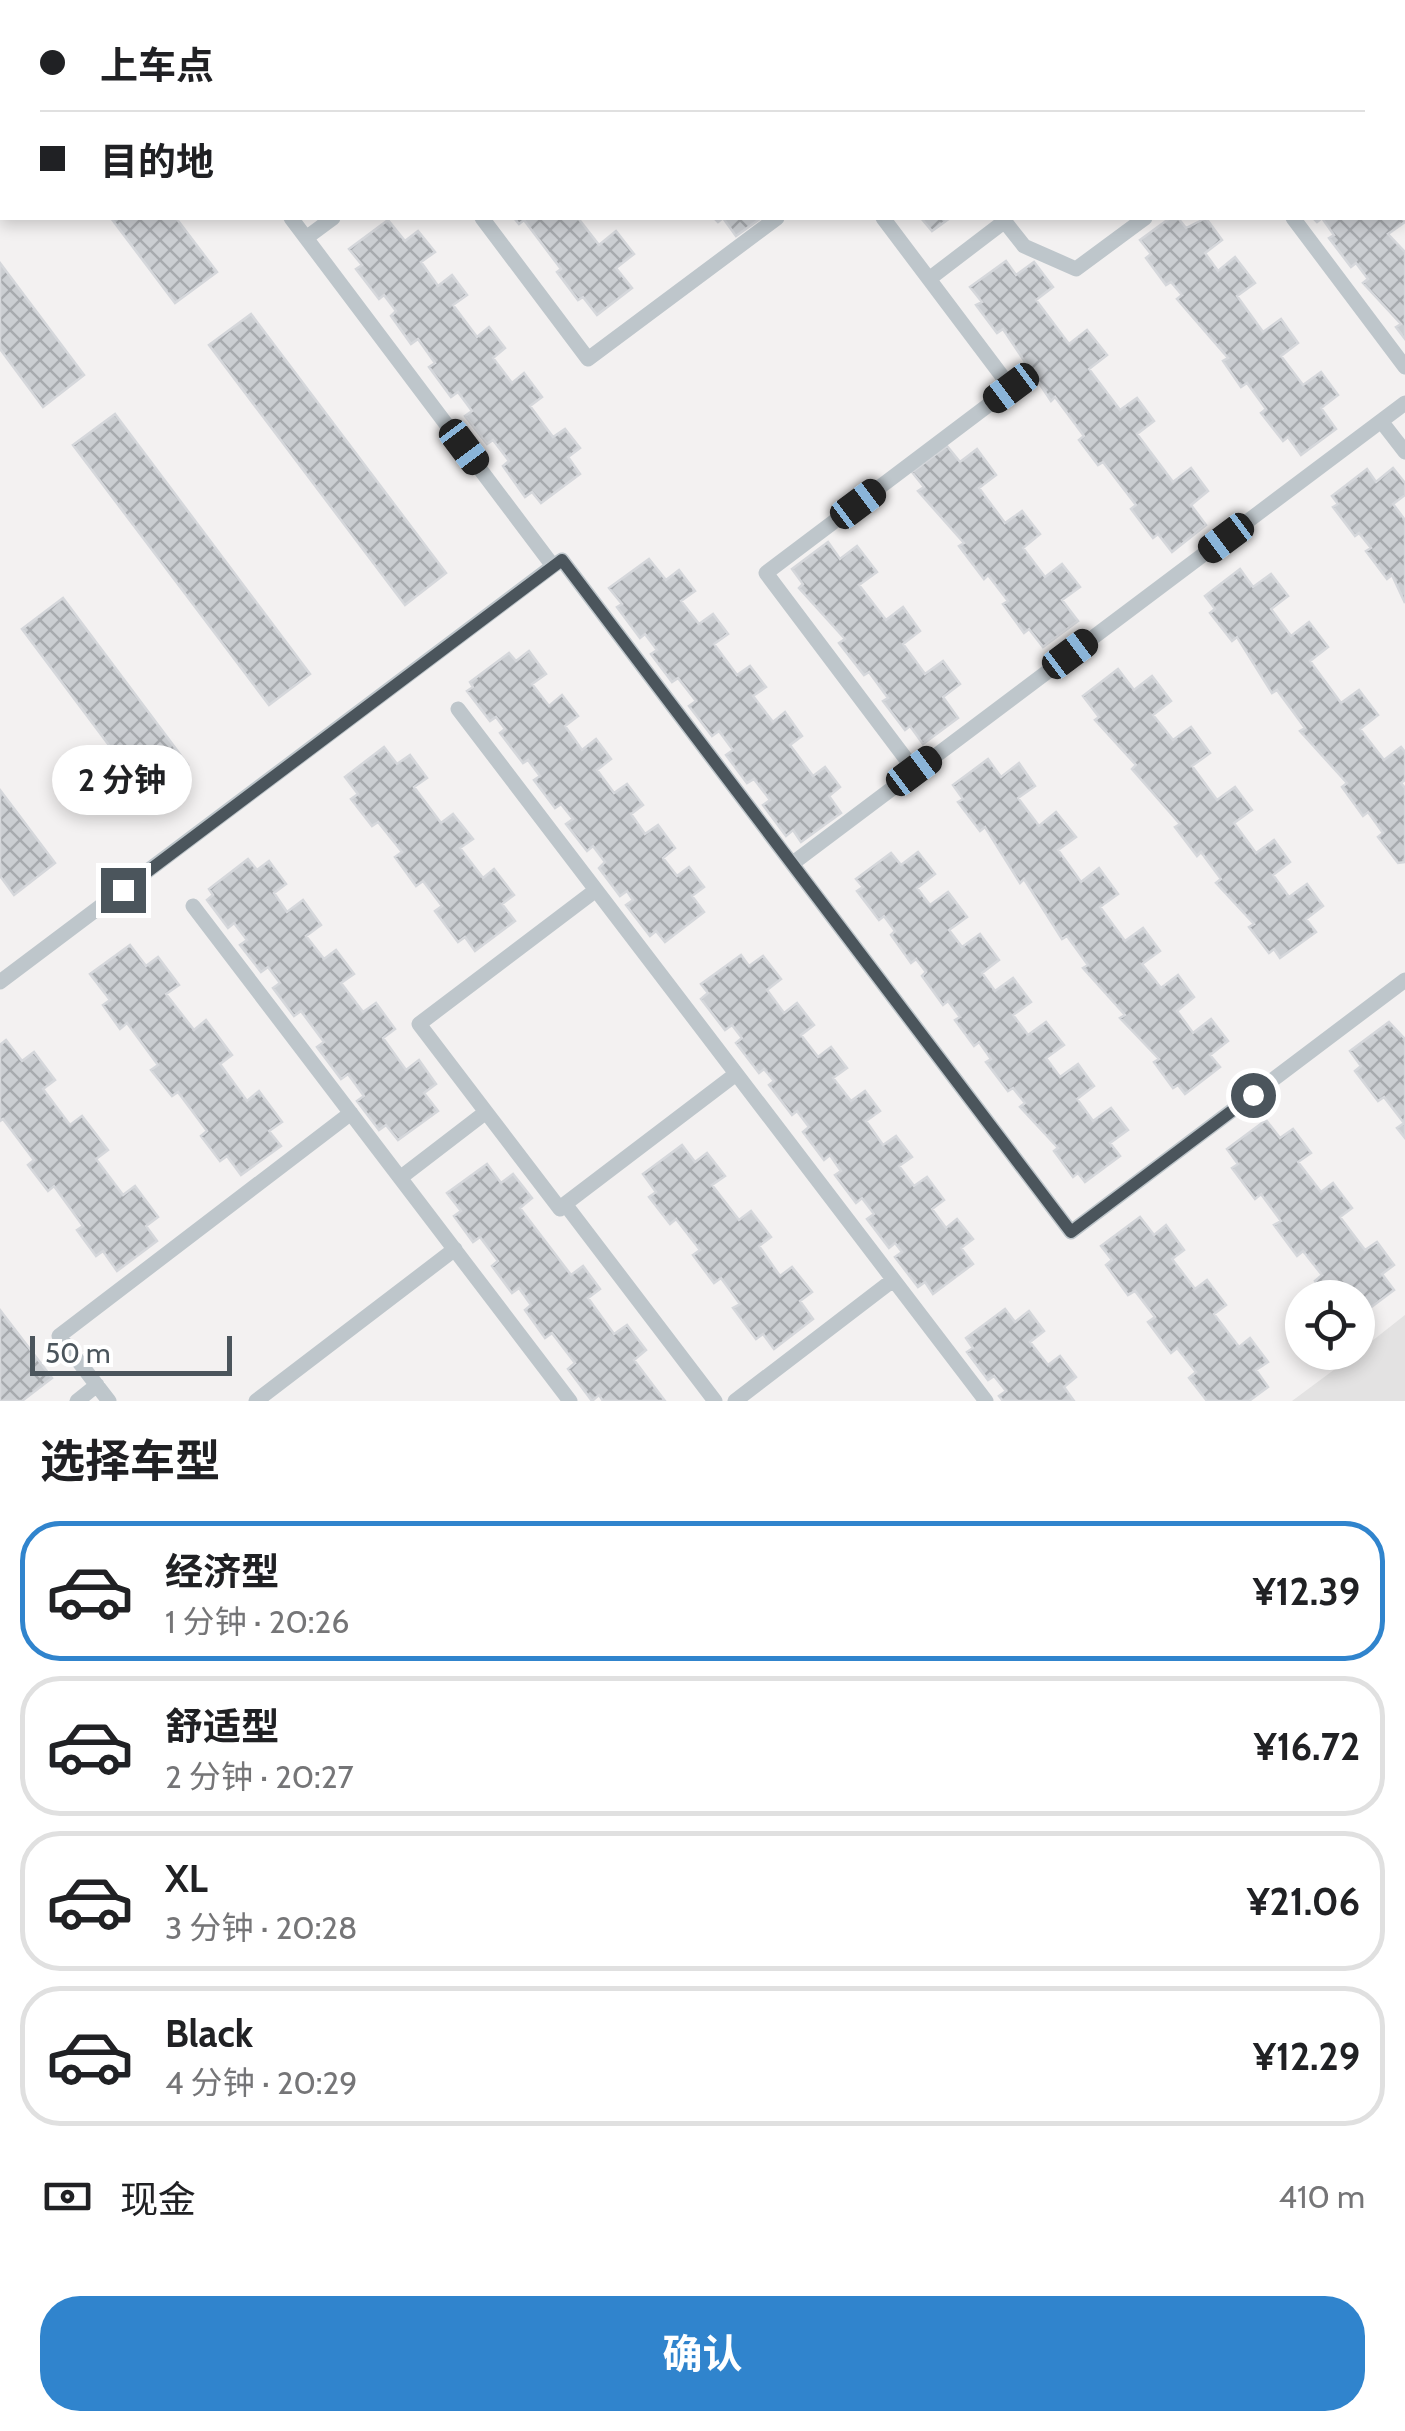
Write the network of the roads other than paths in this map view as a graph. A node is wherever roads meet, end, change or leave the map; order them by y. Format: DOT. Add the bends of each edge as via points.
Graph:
graph roads {
  1 [pos="292,220"];
  2 [pos="330,220"];
  3 [pos="484,220"];
  4 [pos="774,220"];
  5 [pos="885,220"];
  6 [pos="1003,220"];
  7 [pos="1005,220"];
  8 [pos="1142,220"];
  9 [pos="1295,220"];
  10 [pos="306,238"];
  11 [pos="929,278"];
  12 [pos="1405,366"];
  13 [pos="1405,403"];
  14 [pos="1381,420"];
  15 [pos="1405,452"];
  16 [pos="554,566"];
  17 [pos="458,709"];
  18 [pos="914,771"];
  19 [pos="793,863"];
  20 [pos="596,890"];
  21 [pos="193,906"];
  22 [pos="1405,980"];
  23 [pos="0,982"];
  24 [pos="736,1074"];
  25 [pos="486,1112"];
  26 [pos="351,1113"];
  27 [pos="400,1178"];
  28 [pos="565,1204"];
  29 [pos="455,1249"];
  30 [pos="894,1280"];
  31 [pos="97,1385"];
  32 [pos="76,1401"];
  33 [pos="109,1401"];
  34 [pos="256,1401"];
  35 [pos="570,1401"];
  36 [pos="715,1401"];
  37 [pos="735,1401"];
  38 [pos="986,1401"];
  1 -- 10 [label="lane"];
  2 -- 10 [label="lane"];
  3 -- 4 [label="lane" via="588,359"];
  5 -- 11 [label="lane"];
  6 -- 11 [label="lane"];
  7 -- 8 [label="lane" via="1024,246 1076,270"];
  9 -- 12 [label="lane"];
  10 -- 16 [label="lane"];
  11 -- 18 [label="lane" via="1011,388 766,573"];
  13 -- 14 [label="lane"];
  14 -- 15 [label="lane"];
  14 -- 18 [label="lane"];
  16 -- 19 [label="lane" via="562,560"];
  16 -- 23 [label="lane"];
  17 -- 20 [label="lane"];
  18 -- 19 [label="lane"];
  19 -- 22 [label="lane" via="1071,1232"];
  20 -- 24 [label="lane"];
  20 -- 25 [label="lane" via="419,1024"];
  21 -- 26 [label="lane"];
  24 -- 28 [label="lane"];
  24 -- 30 [label="lane"];
  25 -- 27 [label="lane"];
  25 -- 28 [label="lane" via="560,1209"];
  26 -- 27 [label="lane"];
  26 -- 31 [label="lane" via="59,1336"];
  27 -- 29 [label="lane"];
  28 -- 36 [label="lane"];
  29 -- 34 [label="lane"];
  29 -- 35 [label="lane"];
  30 -- 37 [label="lane"];
  30 -- 38 [label="lane"];
  31 -- 32 [label="lane"];
  31 -- 33 [label="lane"];
}
